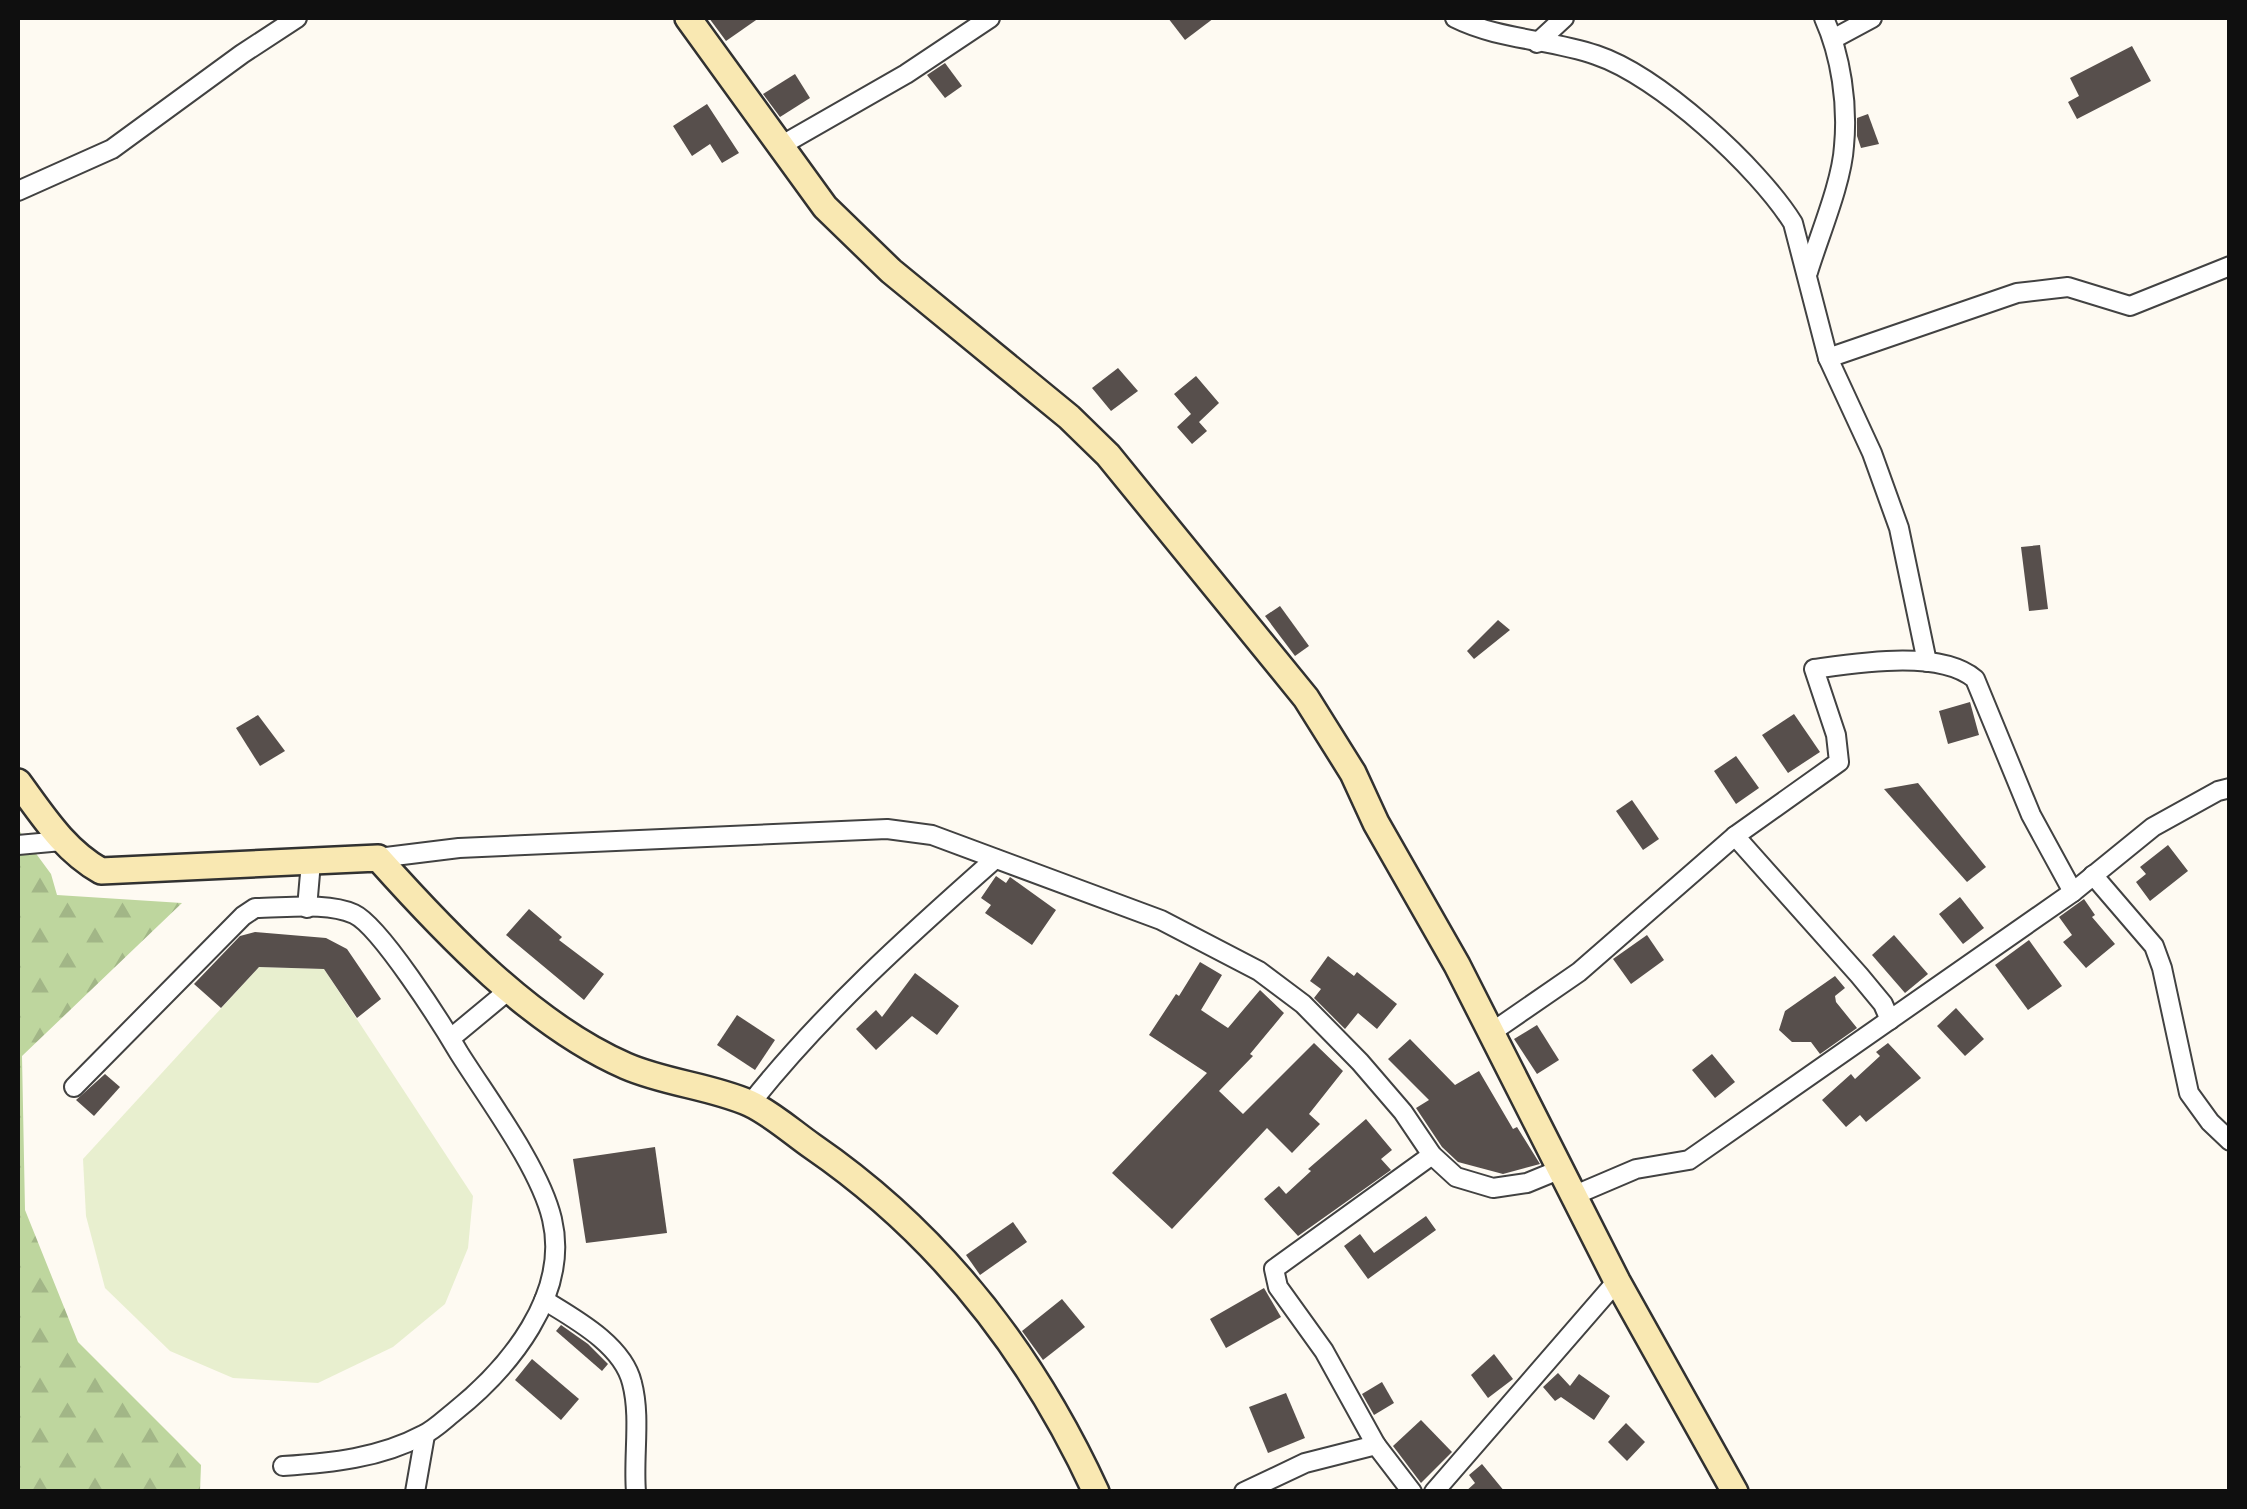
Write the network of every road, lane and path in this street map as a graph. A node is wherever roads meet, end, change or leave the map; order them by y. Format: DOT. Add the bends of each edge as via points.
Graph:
graph roads {
  1 [pos="297,18"];
  2 [pos="688,18"];
  3 [pos="990,18"];
  4 [pos="1456,18"];
  5 [pos="1564,18"];
  6 [pos="1824,18"];
  7 [pos="1872,18"];
  8 [pos="1834,39"];
  9 [pos="1537,42"];
  10 [pos="782,145"];
  11 [pos="18,191"];
  12 [pos="2230,266"];
  13 [pos="1808,272"];
  14 [pos="1828,358"];
  15 [pos="1927,662"];
  16 [pos="18,782"];
  17 [pos="2230,788"];
  18 [pos="1735,836"];
  19 [pos="62,841"];
  20 [pos="18,846"];
  21 [pos="378,858"];
  22 [pos="995,858"];
  23 [pos="311,862"];
  24 [pos="2094,875"];
  25 [pos="2073,892"];
  26 [pos="308,908"];
  27 [pos="509,990"];
  28 [pos="1890,1020"];
  29 [pos="1492,1032"];
  30 [pos="450,1038"];
  31 [pos="74,1087"];
  32 [pos="750,1104"];
  33 [pos="2230,1141"];
  34 [pos="1432,1155"];
  35 [pos="1561,1169"];
  36 [pos="1575,1195"];
  37 [pos="1617,1280"];
  38 [pos="544,1300"];
  39 [pos="425,1435"];
  40 [pos="1376,1445"];
  41 [pos="283,1466"];
  42 [pos="415,1492"];
  43 [pos="636,1492"];
  44 [pos="1096,1492"];
  45 [pos="1244,1492"];
  46 [pos="1412,1492"];
  47 [pos="1434,1492"];
  48 [pos="1736,1492"];
  1 -- 11 [label="street" via="112,149"];
  2 -- 10 [label="street"];
  3 -- 10 [label="street"];
  4 -- 9 [label="street"];
  5 -- 9 [label="street"];
  6 -- 8 [label="street"];
  7 -- 8 [label="street"];
  8 -- 13 [label="street" via="1844,149"];
  9 -- 13 [label="street" via="1595,54 1636,72 1715,135 1783,206"];
  10 -- 29 [label="street" via="825,207 1108,454 1198,562 1306,698"];
  12 -- 14 [label="street" via="2130,306 2068,287 2017,292"];
  13 -- 14 [label="street"];
  14 -- 15 [label="street" via="1899,528"];
  15 -- 18 [label="street" via="1814,669 1840,762"];
  15 -- 25 [label="street" via="1965,670 1975,679 2031,815"];
  16 -- 19 [label="street"];
  17 -- 24 [label="street" via="2153,827"];
  18 -- 28 [label="street"];
  18 -- 29 [label="street" via="1579,972"];
  19 -- 20 [label="street"];
  19 -- 23 [label="street" via="102,870"];
  21 -- 22 [label="street" via="459,848 886,828 932,835"];
  21 -- 23 [label="street"];
  21 -- 27 [label="street"];
  22 -- 32 [label="street" via="897,947"];
  22 -- 34 [label="street" via="1161,920 1260,971 1360,1062"];
  23 -- 26 [label="street"];
  24 -- 25 [label="street"];
  24 -- 33 [label="street" via="2154,946 2190,1093"];
  25 -- 28 [label="street"];
  26 -- 30 [label="street" via="359,916"];
  26 -- 31 [label="street" via="256,908 243,916"];
  27 -- 30 [label="street"];
  27 -- 32 [label="street" via="626,1066"];
  28 -- 36 [label="street" via="1689,1160 1636,1170"];
  29 -- 35 [label="street"];
  30 -- 38 [label="street" via="547,1200 556,1248"];
  32 -- 44 [label="street" via="902,1215 966,1285 1014,1344"];
  34 -- 35 [label="street" via="1456,1178 1493,1188 1527,1184"];
  34 -- 40 [label="street" via="1274,1270 1278,1288 1324,1351"];
  35 -- 36 [label="street"];
  36 -- 37 [label="street"];
  37 -- 47 [label="street"];
  37 -- 48 [label="street"];
  38 -- 39 [label="street" via="509,1362"];
  38 -- 43 [label="street" via="622,1358 632,1382"];
  39 -- 41 [label="street" via="336,1462"];
  39 -- 42 [label="street"];
  40 -- 45 [label="street" via="1305,1464"];
  40 -- 46 [label="street"];
}
